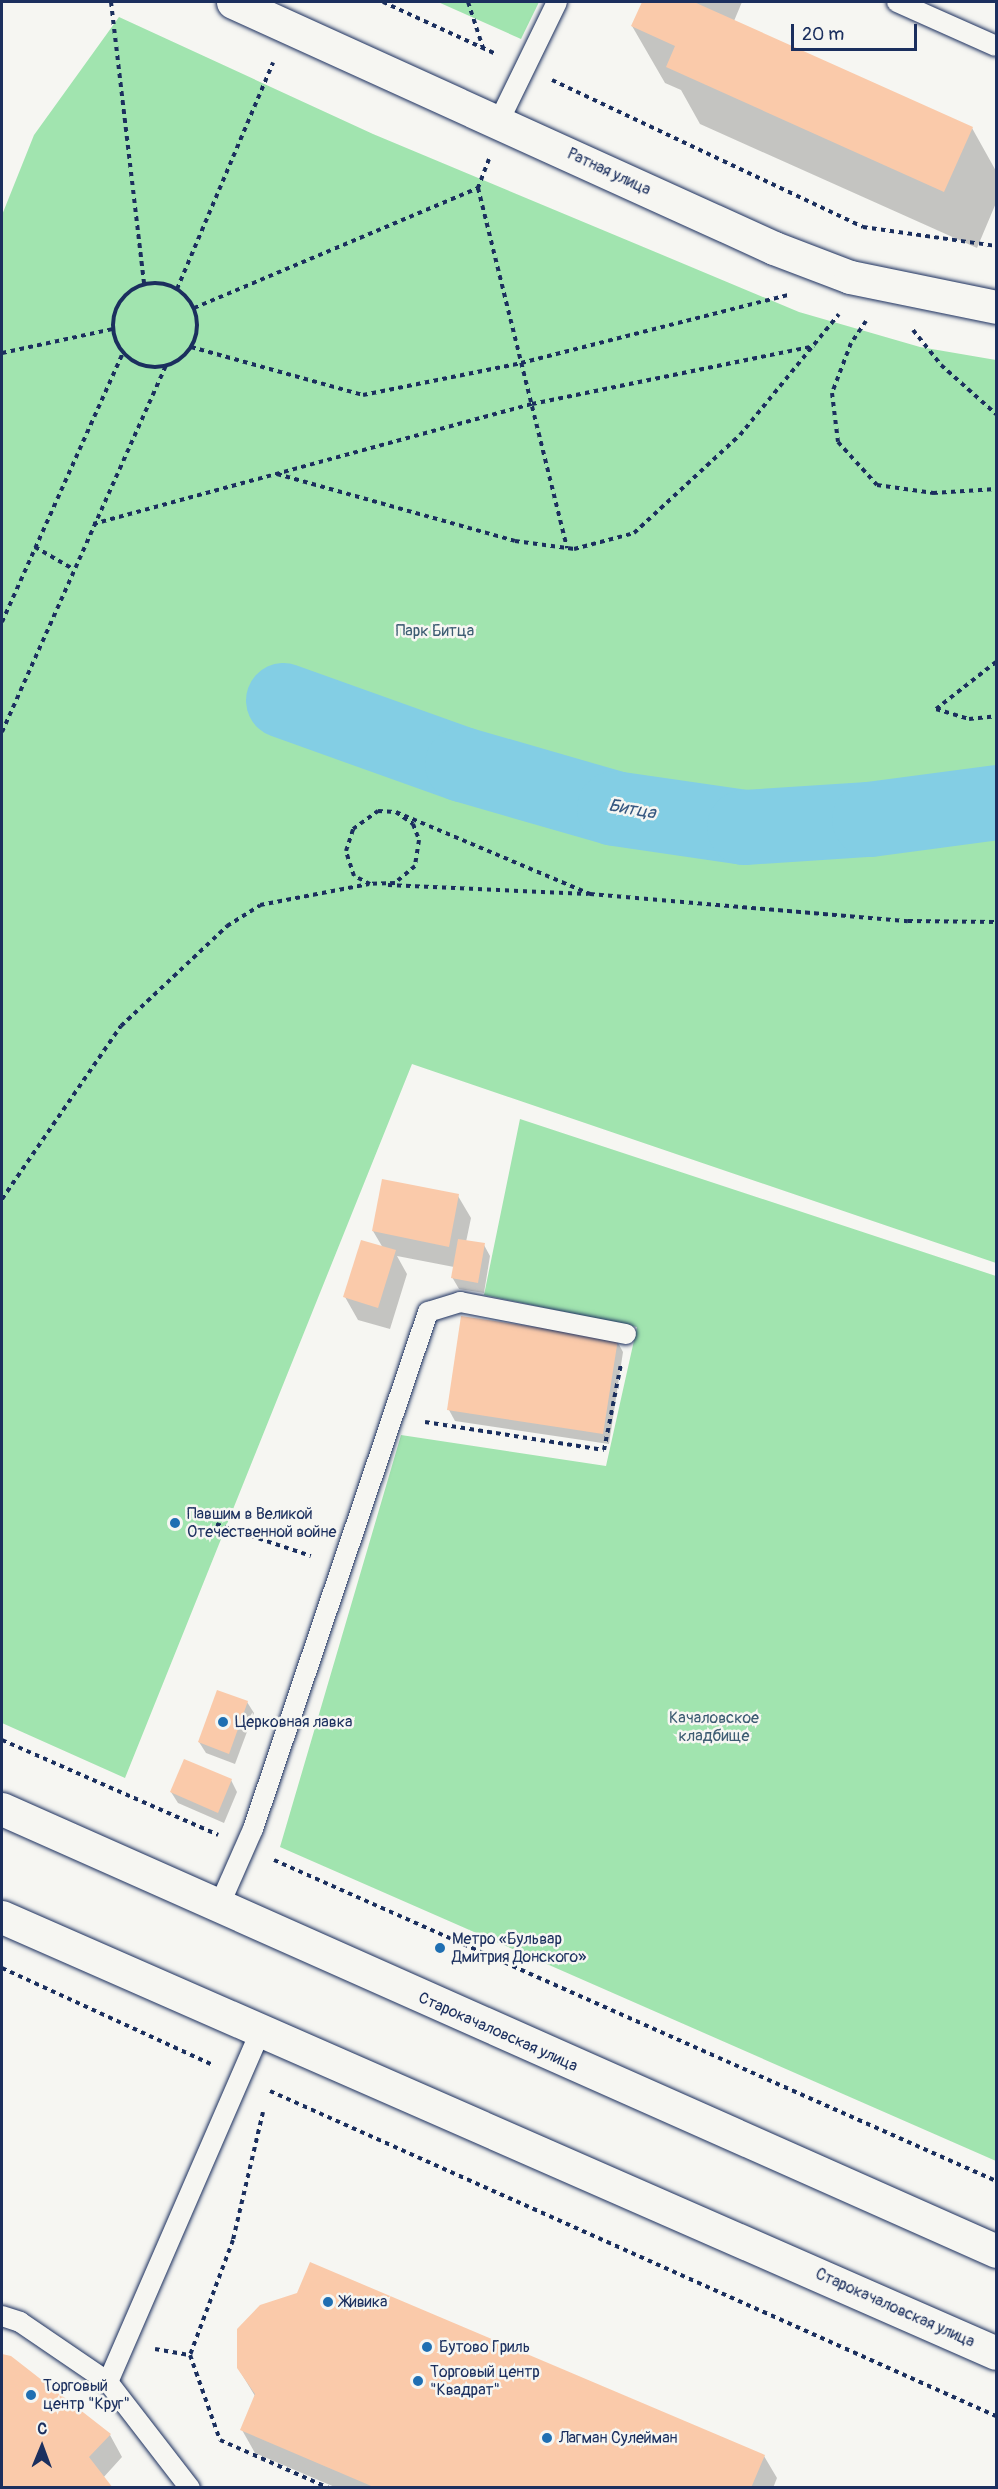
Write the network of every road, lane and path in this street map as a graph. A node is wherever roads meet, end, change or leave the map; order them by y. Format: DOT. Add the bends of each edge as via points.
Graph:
graph roads {
  1 [pos="111,2"];
  2 [pos="233,2"];
  3 [pos="383,2"];
  4 [pos="468,2"];
  5 [pos="557,2"];
  6 [pos="897,2"];
  7 [pos="996,46"];
  8 [pos="483,48"];
  9 [pos="275,58"];
  10 [pos="525,67"];
  11 [pos="495,136"];
  12 [pos="477,188"];
  13 [pos="996,246"];
  14 [pos="144,284"];
  15 [pos="177,289"];
  16 [pos="791,294"];
  17 [pos="996,307"];
  18 [pos="194,308"];
  19 [pos="842,311"];
  20 [pos="868,317"];
  21 [pos="906,322"];
  22 [pos="112,329"];
  23 [pos="814,346"];
  24 [pos="191,347"];
  25 [pos="2,353"];
  26 [pos="123,353"];
  27 [pos="521,363"];
  28 [pos="166,366"];
  29 [pos="532,404"];
  30 [pos="996,414"];
  31 [pos="276,474"];
  32 [pos="996,489"];
  33 [pos="93,524"];
  34 [pos="35,547"];
  35 [pos="567,548"];
  36 [pos="73,569"];
  37 [pos="2,622"];
  38 [pos="996,662"];
  39 [pos="996,716"];
  40 [pos="2,732"];
  41 [pos="396,812"];
  42 [pos="370,884"];
  43 [pos="590,894"];
  44 [pos="996,922"];
  45 [pos="2,1199"];
  46 [pos="626,1334"];
  47 [pos="393,1417"];
  48 [pos="216,1524"];
  49 [pos="343,1567"];
  50 [pos="2,1740"];
  51 [pos="2,1809"];
  52 [pos="245,1847"];
  53 [pos="219,1906"];
  54 [pos="2,1917"];
  55 [pos="2,1968"];
  56 [pos="261,2030"];
  57 [pos="243,2079"];
  58 [pos="268,2090"];
  59 [pos="996,2181"];
  60 [pos="996,2251"];
  61 [pos="2,2316"];
  62 [pos="996,2353"];
  63 [pos="108,2382"];
  64 [pos="996,2416"];
  65 [pos="190,2487"];
  66 [pos="329,2487"];
  1 -- 14 [label="path"];
  2 -- 11 [label="street, Ратная улица"];
  3 -- 8 [label="path"];
  4 -- 8 [label="path"];
  5 -- 10 [label="lane"];
  6 -- 7 [label="lane"];
  8 -- 10 [label="path"];
  9 -- 15 [label="path"];
  10 -- 11 [label="lane"];
  10 -- 13 [label="path" via="863,227"];
  11 -- 12 [label="path"];
  11 -- 17 [label="street, Ратная улица" via="850,277"];
  12 -- 18 [label="path"];
  12 -- 27 [label="path"];
  14 -- 15 [label="path" via="160,283"];
  14 -- 22 [label="path" via="121,300"];
  15 -- 18 [label="path"];
  16 -- 27 [label="path"];
  18 -- 24 [label="path" via="196,333"];
  19 -- 23 [label="path"];
  20 -- 32 [label="path" via="851,343 832,393 838,442 877,485 933,493"];
  21 -- 30 [label="path" via="941,365"];
  22 -- 25 [label="path"];
  22 -- 26 [label="path"];
  23 -- 29 [label="path"];
  23 -- 35 [label="path" via="740,435 634,533"];
  24 -- 27 [label="path" via="363,395"];
  24 -- 28 [label="path"];
  26 -- 28 [label="path" via="146,366"];
  26 -- 34 [label="path"];
  27 -- 29 [label="path"];
  28 -- 33 [label="path"];
  29 -- 31 [label="path"];
  29 -- 35 [label="path"];
  31 -- 33 [label="path"];
  31 -- 35 [label="path" via="515,541"];
  33 -- 36 [label="path"];
  34 -- 36 [label="path"];
  34 -- 37 [label="path"];
  36 -- 40 [label="path"];
  38 -- 39 [label="path" via="936,709 969,719"];
  41 -- 42 [label="path" via="413,824 419,840 415,866 395,883"];
  41 -- 42 [label="path" via="378,811 362,819 348,840 348,864 354,876"];
  41 -- 43 [label="path"];
  42 -- 43 [label="path"];
  42 -- 45 [label="path" via="260,905 227,926 121,1026"];
  43 -- 44 [label="path" via="908,921"];
  46 -- 47 [label="lane" via="460,1302 428,1312"];
  46 -- 47 [label="path" via="604,1450"];
  47 -- 49 [label="lane"];
  48 -- 49 [label="path"];
  49 -- 52 [label="lane"];
  50 -- 52 [label="path"];
  51 -- 53 [label="street, Старокачаловская улица"];
  52 -- 53 [label="lane"];
  52 -- 59 [label="path"];
  53 -- 60 [label="street, Старокачаловская улица"];
  54 -- 56 [label="street, Старокачаловская улица"];
  55 -- 57 [label="path"];
  56 -- 57 [label="lane"];
  56 -- 62 [label="street, Старокачаловская улица"];
  57 -- 58 [label="path"];
  57 -- 63 [label="lane"];
  58 -- 64 [label="path"];
  58 -- 66 [label="path" via="233,2240 190,2355 220,2440"];
  61 -- 63 [label="lane" via="20,2322"];
  63 -- 65 [label="lane"];
}
